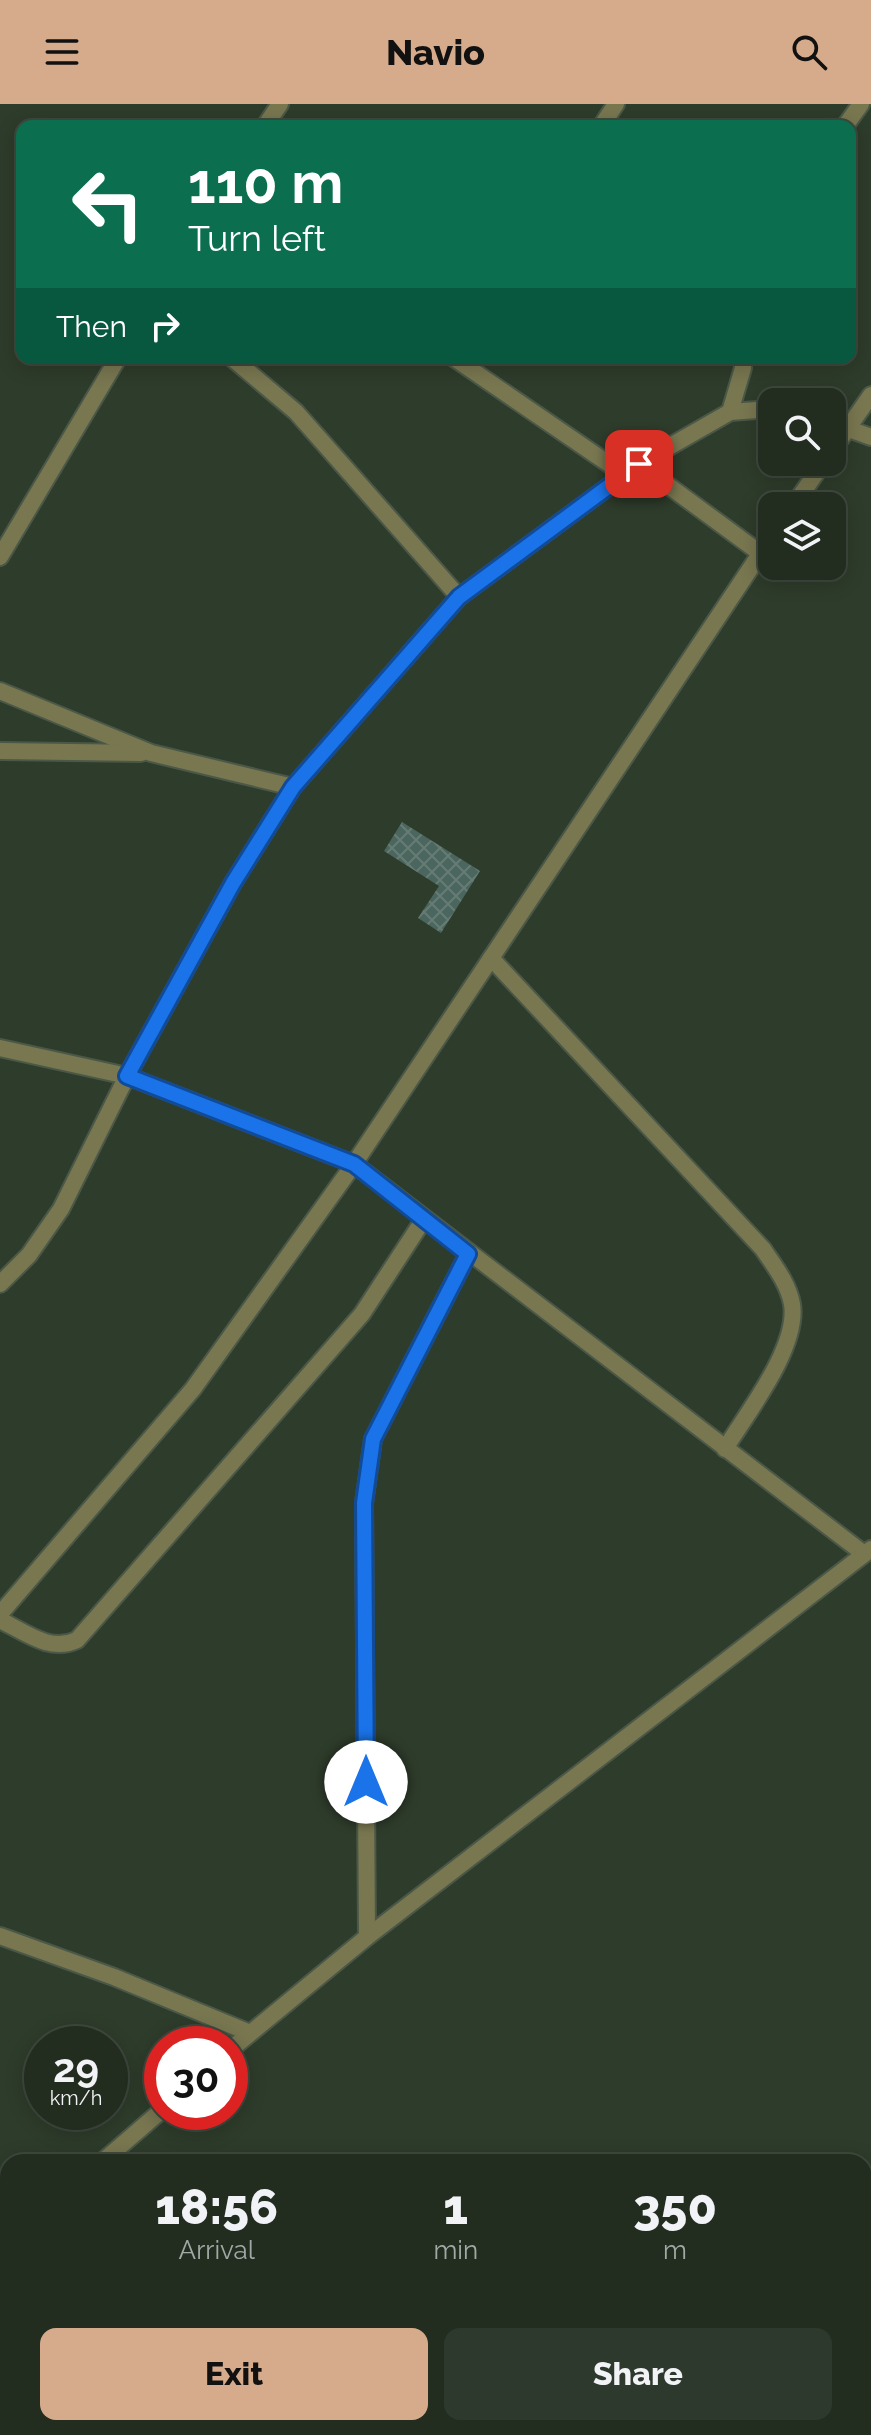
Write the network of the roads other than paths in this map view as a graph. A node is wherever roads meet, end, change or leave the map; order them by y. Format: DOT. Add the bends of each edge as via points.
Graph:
graph roads {
  1 [pos="114,364"];
  2 [pos="239,364"];
  3 [pos="463,364"];
  4 [pos="743,364"];
  5 [pos="871,395"];
  6 [pos="758,410"];
  7 [pos="730,412"];
  8 [pos="846,420"];
  9 [pos="846,428"];
  10 [pos="871,437"];
  11 [pos="639,464"];
  12 [pos="625,475"];
  13 [pos="758,552"];
  14 [pos="758,556"];
  15 [pos="0,557"];
  16 [pos="459,597"];
  17 [pos="0,691"];
  18 [pos="0,751"];
  19 [pos="151,753"];
  20 [pos="293,787"];
  21 [pos="491,958"];
  22 [pos="0,1048"];
  23 [pos="127,1076"];
  24 [pos="354,1164"];
  25 [pos="424,1219"];
  26 [pos="468,1254"];
  27 [pos="0,1284"];
  28 [pos="725,1449"];
  29 [pos="867,1551"];
  30 [pos="0,1617"];
  31 [pos="0,1936"];
  32 [pos="367,1937"];
  33 [pos="250,2033"];
  34 [pos="144,2126"];
  35 [pos="111,2154"];
  1 -- 15 [label="street"];
  2 -- 16 [label="street" via="296,412"];
  3 -- 12 [label="street"];
  4 -- 7 [label="street"];
  5 -- 8 [label="street"];
  6 -- 7 [label="street"];
  7 -- 11 [label="street"];
  9 -- 10 [label="street"];
  11 -- 12 [label="street"];
  11 -- 13 [label="street"];
  12 -- 16 [label="street"];
  14 -- 21 [label="street"];
  16 -- 20 [label="street"];
  17 -- 19 [label="street"];
  18 -- 19 [label="street"];
  19 -- 20 [label="street"];
  20 -- 23 [label="street" via="233,883"];
  21 -- 24 [label="street"];
  21 -- 28 [label="street" via="763,1249 785,1281 792,1307 786,1339 774,1370"];
  22 -- 23 [label="street"];
  23 -- 24 [label="street"];
  23 -- 27 [label="street" via="61,1209 29,1255"];
  24 -- 25 [label="street"];
  24 -- 30 [label="street" via="193,1389"];
  25 -- 26 [label="street"];
  25 -- 30 [label="street" via="362,1314 77,1640 50,1645"];
  26 -- 28 [label="street"];
  26 -- 32 [label="street" via="373,1439 367,1474"];
  28 -- 29 [label="street"];
  29 -- 32 [label="street"];
  31 -- 33 [label="street"];
  32 -- 33 [label="street"];
  34 -- 35 [label="street"];
}
